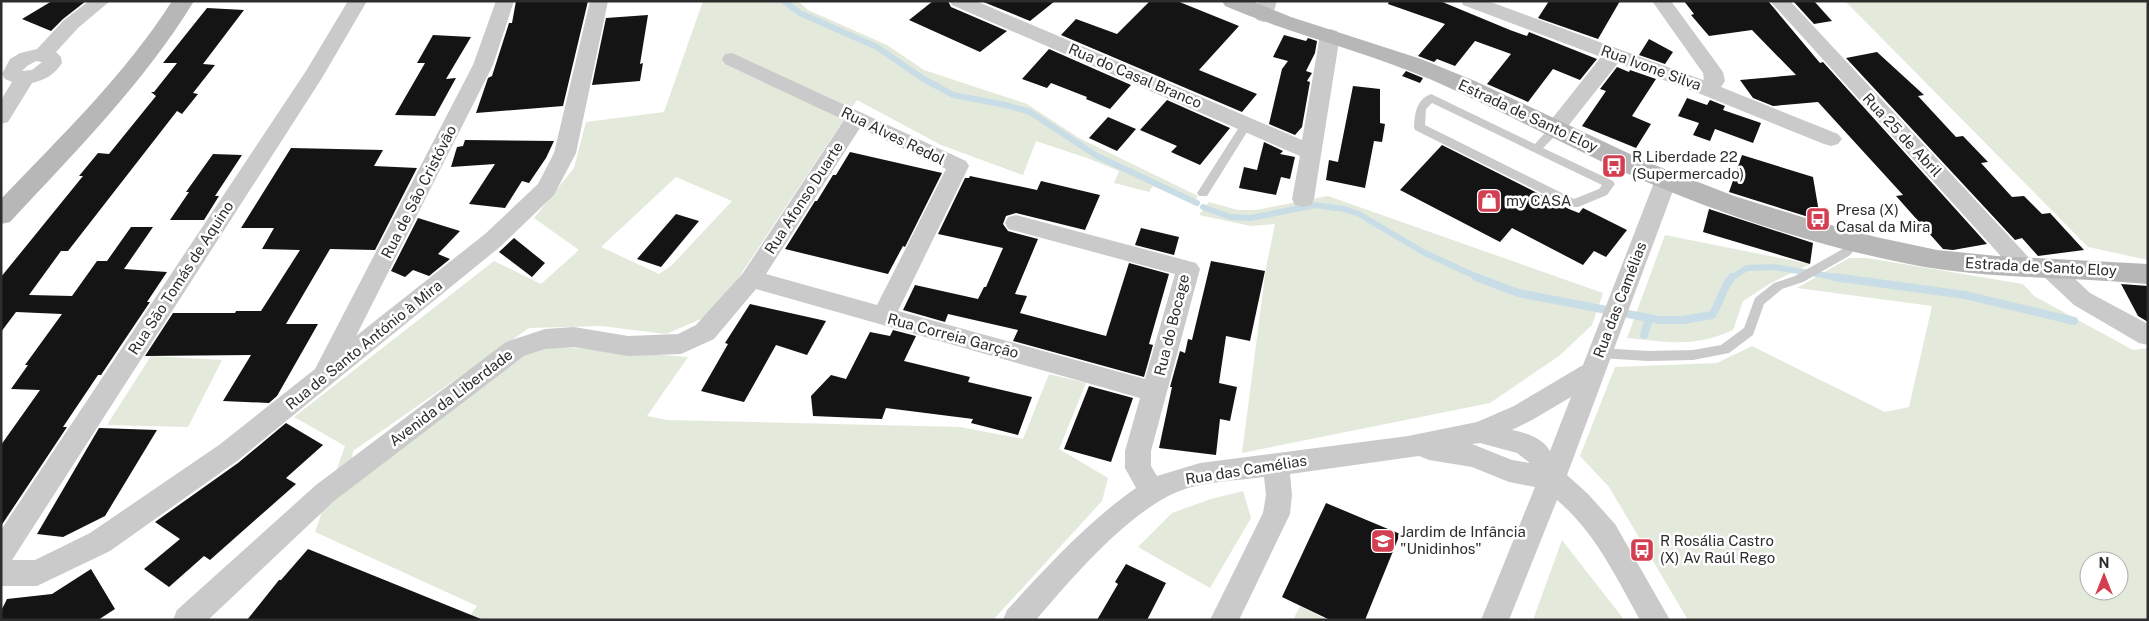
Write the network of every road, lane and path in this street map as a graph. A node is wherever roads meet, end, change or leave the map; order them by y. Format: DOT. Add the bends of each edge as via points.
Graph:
graph roads {
  1 [pos="101,1"];
  2 [pos="183,1"];
  3 [pos="358,1"];
  4 [pos="505,1"];
  5 [pos="599,1"];
  6 [pos="959,1"];
  7 [pos="1233,1"];
  8 [pos="1470,1"];
  9 [pos="1661,1"];
  10 [pos="1779,1"];
  11 [pos="1266,8"];
  12 [pos="1330,35"];
  13 [pos="1614,54"];
  14 [pos="732,59"];
  15 [pos="1705,88"];
  16 [pos="96,115"];
  17 [pos="1,117"];
  18 [pos="856,118"];
  19 [pos="1247,124"];
  20 [pos="1554,130"];
  21 [pos="1831,138"];
  22 [pos="1536,149"];
  23 [pos="1311,152"];
  24 [pos="1666,180"];
  25 [pos="1203,193"];
  26 [pos="1303,199"];
  27 [pos="1,215"];
  28 [pos="1016,223"];
  29 [pos="1,234"];
  30 [pos="1856,242"];
  31 [pos="2037,268"];
  32 [pos="2148,274"];
  33 [pos="751,279"];
  34 [pos="883,316"];
  35 [pos="2148,336"];
  36 [pos="1596,362"];
  37 [pos="323,379"];
  38 [pos="1155,392"];
  39 [pos="1480,432"];
  40 [pos="1408,447"];
  41 [pos="1274,464"];
  42 [pos="1552,479"];
  43 [pos="1152,491"];
  44 [pos="1,554"];
  45 [pos="1,573"];
  46 [pos="187,620"];
  47 [pos="1017,620"];
  48 [pos="1224,620"];
  49 [pos="1495,620"];
  50 [pos="1656,620"];
  1 -- 17 [label="street" via="71,24 42,55 22,60 13,68 12,74 25,78"];
  2 -- 16 [label="main road" via="165,30"];
  3 -- 44 [label="street, Rua São Tomás de Aquino" via="315,73"];
  4 -- 37 [label="street, Rua de São Cristóvão" via="483,65"];
  5 -- 37 [label="street, Rua de Santo António à Mira" via="565,153 546,189 493,240"];
  6 -- 19 [label="street, Rua do Casal Branco"];
  7 -- 11 [label="main road, Estrada de Santo Eloy"];
  8 -- 13 [label="street, Rua Ivone Silva"];
  9 -- 15 [label="street" via="1713,72 1715,81"];
  10 -- 31 [label="street, Rua 25 de Abril"];
  11 -- 12 [label="main road, Estrada de Santo Eloy"];
  12 -- 20 [label="main road, Estrada de Santo Eloy" via="1440,75"];
  12 -- 23 [label="street"];
  13 -- 15 [label="street, Rua Ivone Silva"];
  13 -- 20 [label="street"];
  14 -- 18 [label="street, Rua Alves Redol"];
  15 -- 21 [label="street, Rua Ivone Silva"];
  16 -- 27 [label="main road"];
  16 -- 29 [label="main road"];
  18 -- 33 [label="street, Rua Afonso Duarte"];
  18 -- 34 [label="street, Rua Alves Redol" via="958,166"];
  19 -- 23 [label="street, Rua do Casal Branco"];
  19 -- 25 [label="lane"];
  20 -- 22 [label="lane"];
  20 -- 24 [label="main road, Estrada de Santo Eloy"];
  22 -- 22 [label="lane" via="1431,98 1421,108 1419,127 1574,204 1603,192 1609,184"];
  23 -- 26 [label="street"];
  24 -- 30 [label="main road, Estrada de Santo Eloy" via="1760,214"];
  24 -- 36 [label="street, Rua das Camélias"];
  28 -- 38 [label="street, Rua do Bocage" via="1188,269"];
  30 -- 31 [label="main road, Estrada de Santo Eloy" via="1945,261"];
  30 -- 36 [label="lane" via="1844,253 1799,279 1778,286 1759,301 1749,331 1724,349 1693,355"];
  31 -- 32 [label="main road, Estrada de Santo Eloy"];
  31 -- 35 [label="street, Rua 25 de Abril" via="2082,300"];
  33 -- 34 [label="street, Rua Correia Garção"];
  33 -- 46 [label="street, Avenida da Liberdade" via="704,332 680,344 628,346 574,337 546,338 515,350 325,493"];
  34 -- 38 [label="street, Rua Correia Garção"];
  36 -- 39 [label="street, Rua das Camélias" via="1523,413"];
  36 -- 42 [label="street"];
  37 -- 45 [label="street, Rua de Santo António à Mira" via="228,454 100,542 37,573"];
  38 -- 43 [label="street, Rua do Bocage" via="1137,458 1138,468"];
  39 -- 40 [label="street, Rua das Camélias"];
  39 -- 42 [label="street" via="1525,444 1538,454"];
  40 -- 41 [label="street, Rua das Camélias"];
  40 -- 42 [label="street, Rua das Camélias" via="1466,454 1508,470"];
  41 -- 43 [label="street, Rua das Camélias" via="1200,474"];
  41 -- 48 [label="street" via="1280,497 1276,514"];
  42 -- 49 [label="street"];
  42 -- 50 [label="street" via="1579,502 1605,533"];
  43 -- 47 [label="street, Rua das Camélias" via="1125,510 1065,566"];
}
